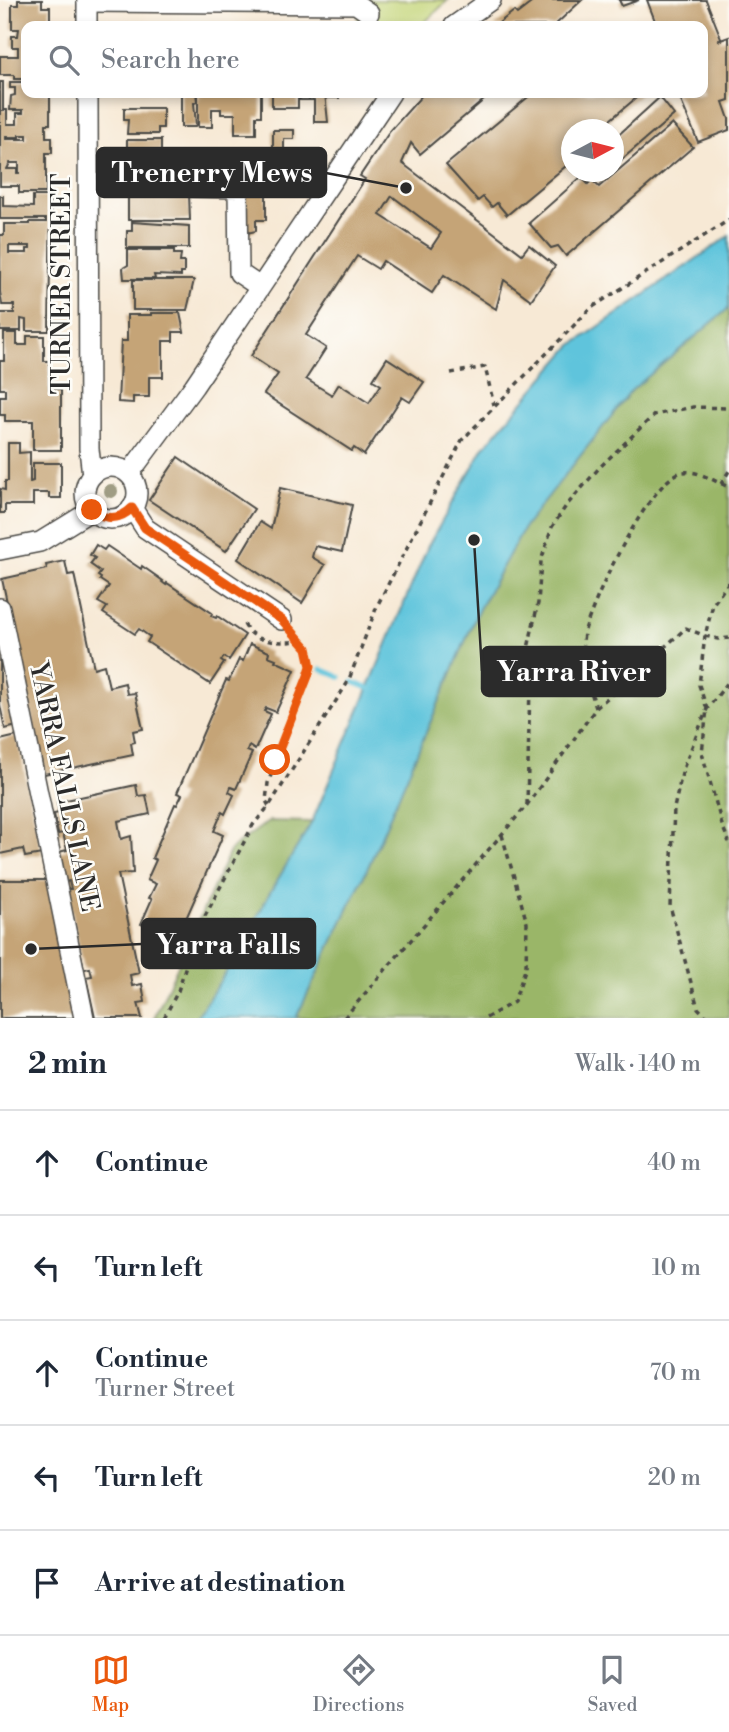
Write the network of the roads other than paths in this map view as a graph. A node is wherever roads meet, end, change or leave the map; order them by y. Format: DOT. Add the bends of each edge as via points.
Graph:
graph roads {
  1 [pos="491,0"];
  2 [pos="87,1"];
  3 [pos="369,13"];
  4 [pos="87,21"];
  5 [pos="461,21"];
  6 [pos="88,98"];
  7 [pos="388,98"];
  8 [pos="191,187"];
  9 [pos="260,287"];
  10 [pos="129,474"];
  11 [pos="92,475"];
  12 [pos="132,508"];
  13 [pos="92,510"];
  14 [pos="0,550"];
  15 [pos="0,608"];
  16 [pos="282,620"];
  17 [pos="84,1018"];
  1 -- 5 [label="street"];
  2 -- 3 [label="street" via="356,4"];
  2 -- 4 [label="street"];
  6 -- 11 [label="street, TURNER STREET"];
  7 -- 9 [label="street"];
  8 -- 9 [label="street" via="238,187 239,273"];
  9 -- 10 [label="street"];
  10 -- 11 [label="street" via="114,467"];
  10 -- 12 [label="street" via="137,495"];
  11 -- 13 [label="street" via="86,496"];
  12 -- 13 [label="street" via="112,518"];
  12 -- 16 [label="street" via="145,528"];
  13 -- 14 [label="street" via="40,542"];
  15 -- 17 [label="street, YARRA FALLS LANE"];
}
